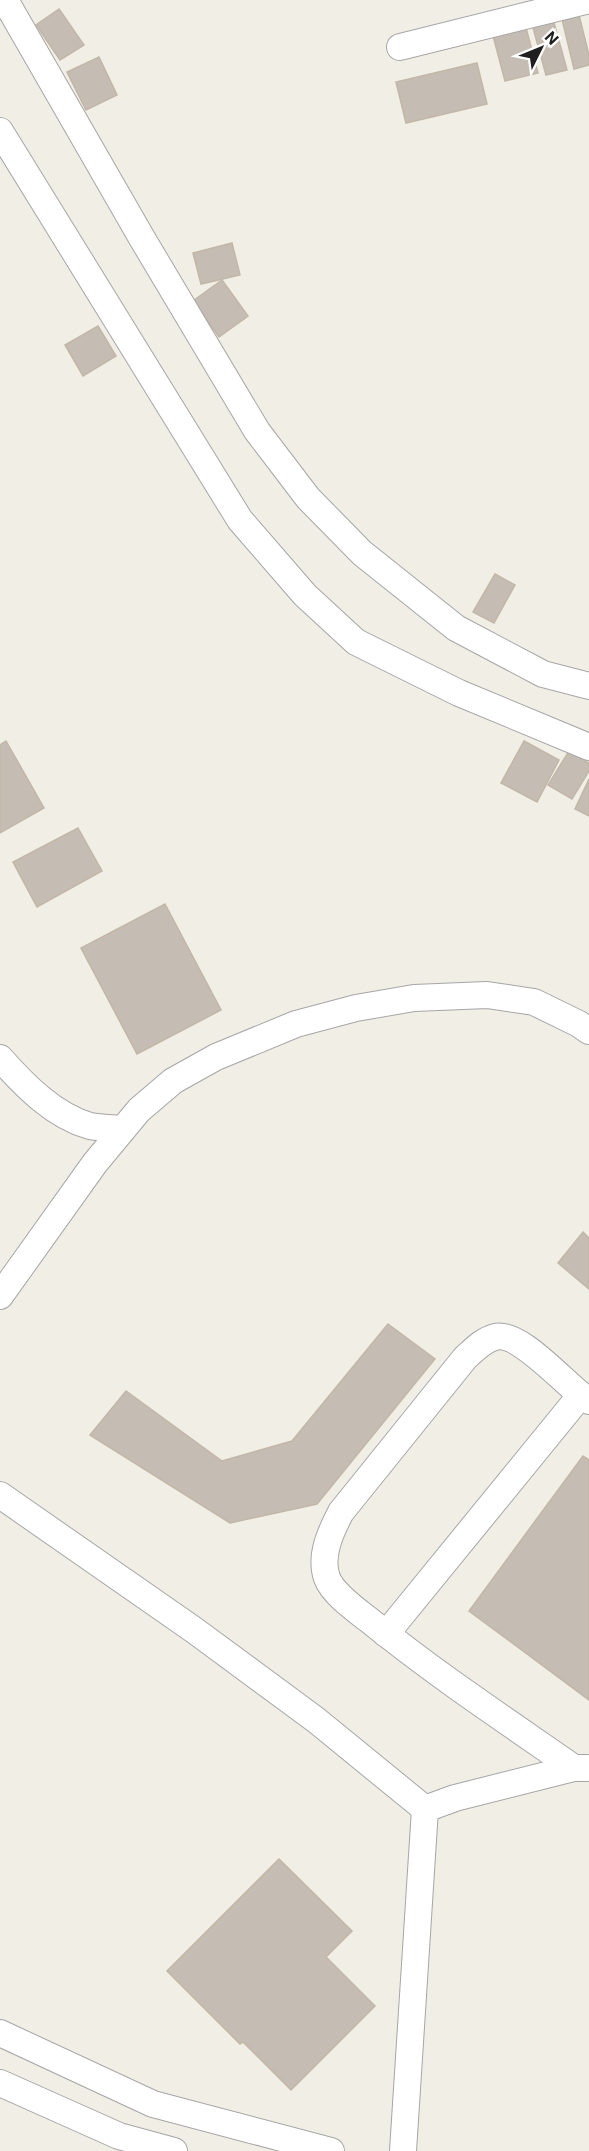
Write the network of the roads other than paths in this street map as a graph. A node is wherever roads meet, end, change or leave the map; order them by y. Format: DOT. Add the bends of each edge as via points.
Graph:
graph roads {
  1 [pos="5,0"];
  2 [pos="589,0"];
  3 [pos="400,47"];
  4 [pos="0,131"];
  5 [pos="589,686"];
  6 [pos="589,747"];
  7 [pos="589,1031"];
  8 [pos="0,1058"];
  9 [pos="123,1129"];
  10 [pos="0,1296"];
  11 [pos="585,1398"];
  12 [pos="0,1495"];
  13 [pos="386,1634"];
  14 [pos="581,1768"];
  15 [pos="425,1809"];
  16 [pos="0,2033"];
  17 [pos="0,2083"];
  18 [pos="399,2146"];
  19 [pos="174,2151"];
  20 [pos="331,2151"];
  1 -- 5 [label="street" via="257,431 308,498 362,553 456,628 543,674"];
  2 -- 3 [label="street"];
  4 -- 6 [label="street" via="240,520 305,595 356,642 459,693"];
  7 -- 9 [label="street" via="534,1002 487,995 414,998 356,1008 296,1024 216,1057 173,1081"];
  8 -- 9 [label="street" via="62,1115 90,1126"];
  9 -- 10 [label="street"];
  11 -- 13 [label="street"];
  11 -- 13 [label="street" via="547,1364 505,1336 481,1343 465,1358 340,1512 328,1537 327,1578 344,1599"];
  12 -- 15 [label="street" via="316,1720"];
  13 -- 14 [label="street"];
  14 -- 15 [label="street" via="455,1798"];
  15 -- 18 [label="street"];
  16 -- 20 [label="street" via="153,2104"];
  17 -- 19 [label="street" via="119,2136"];
}
